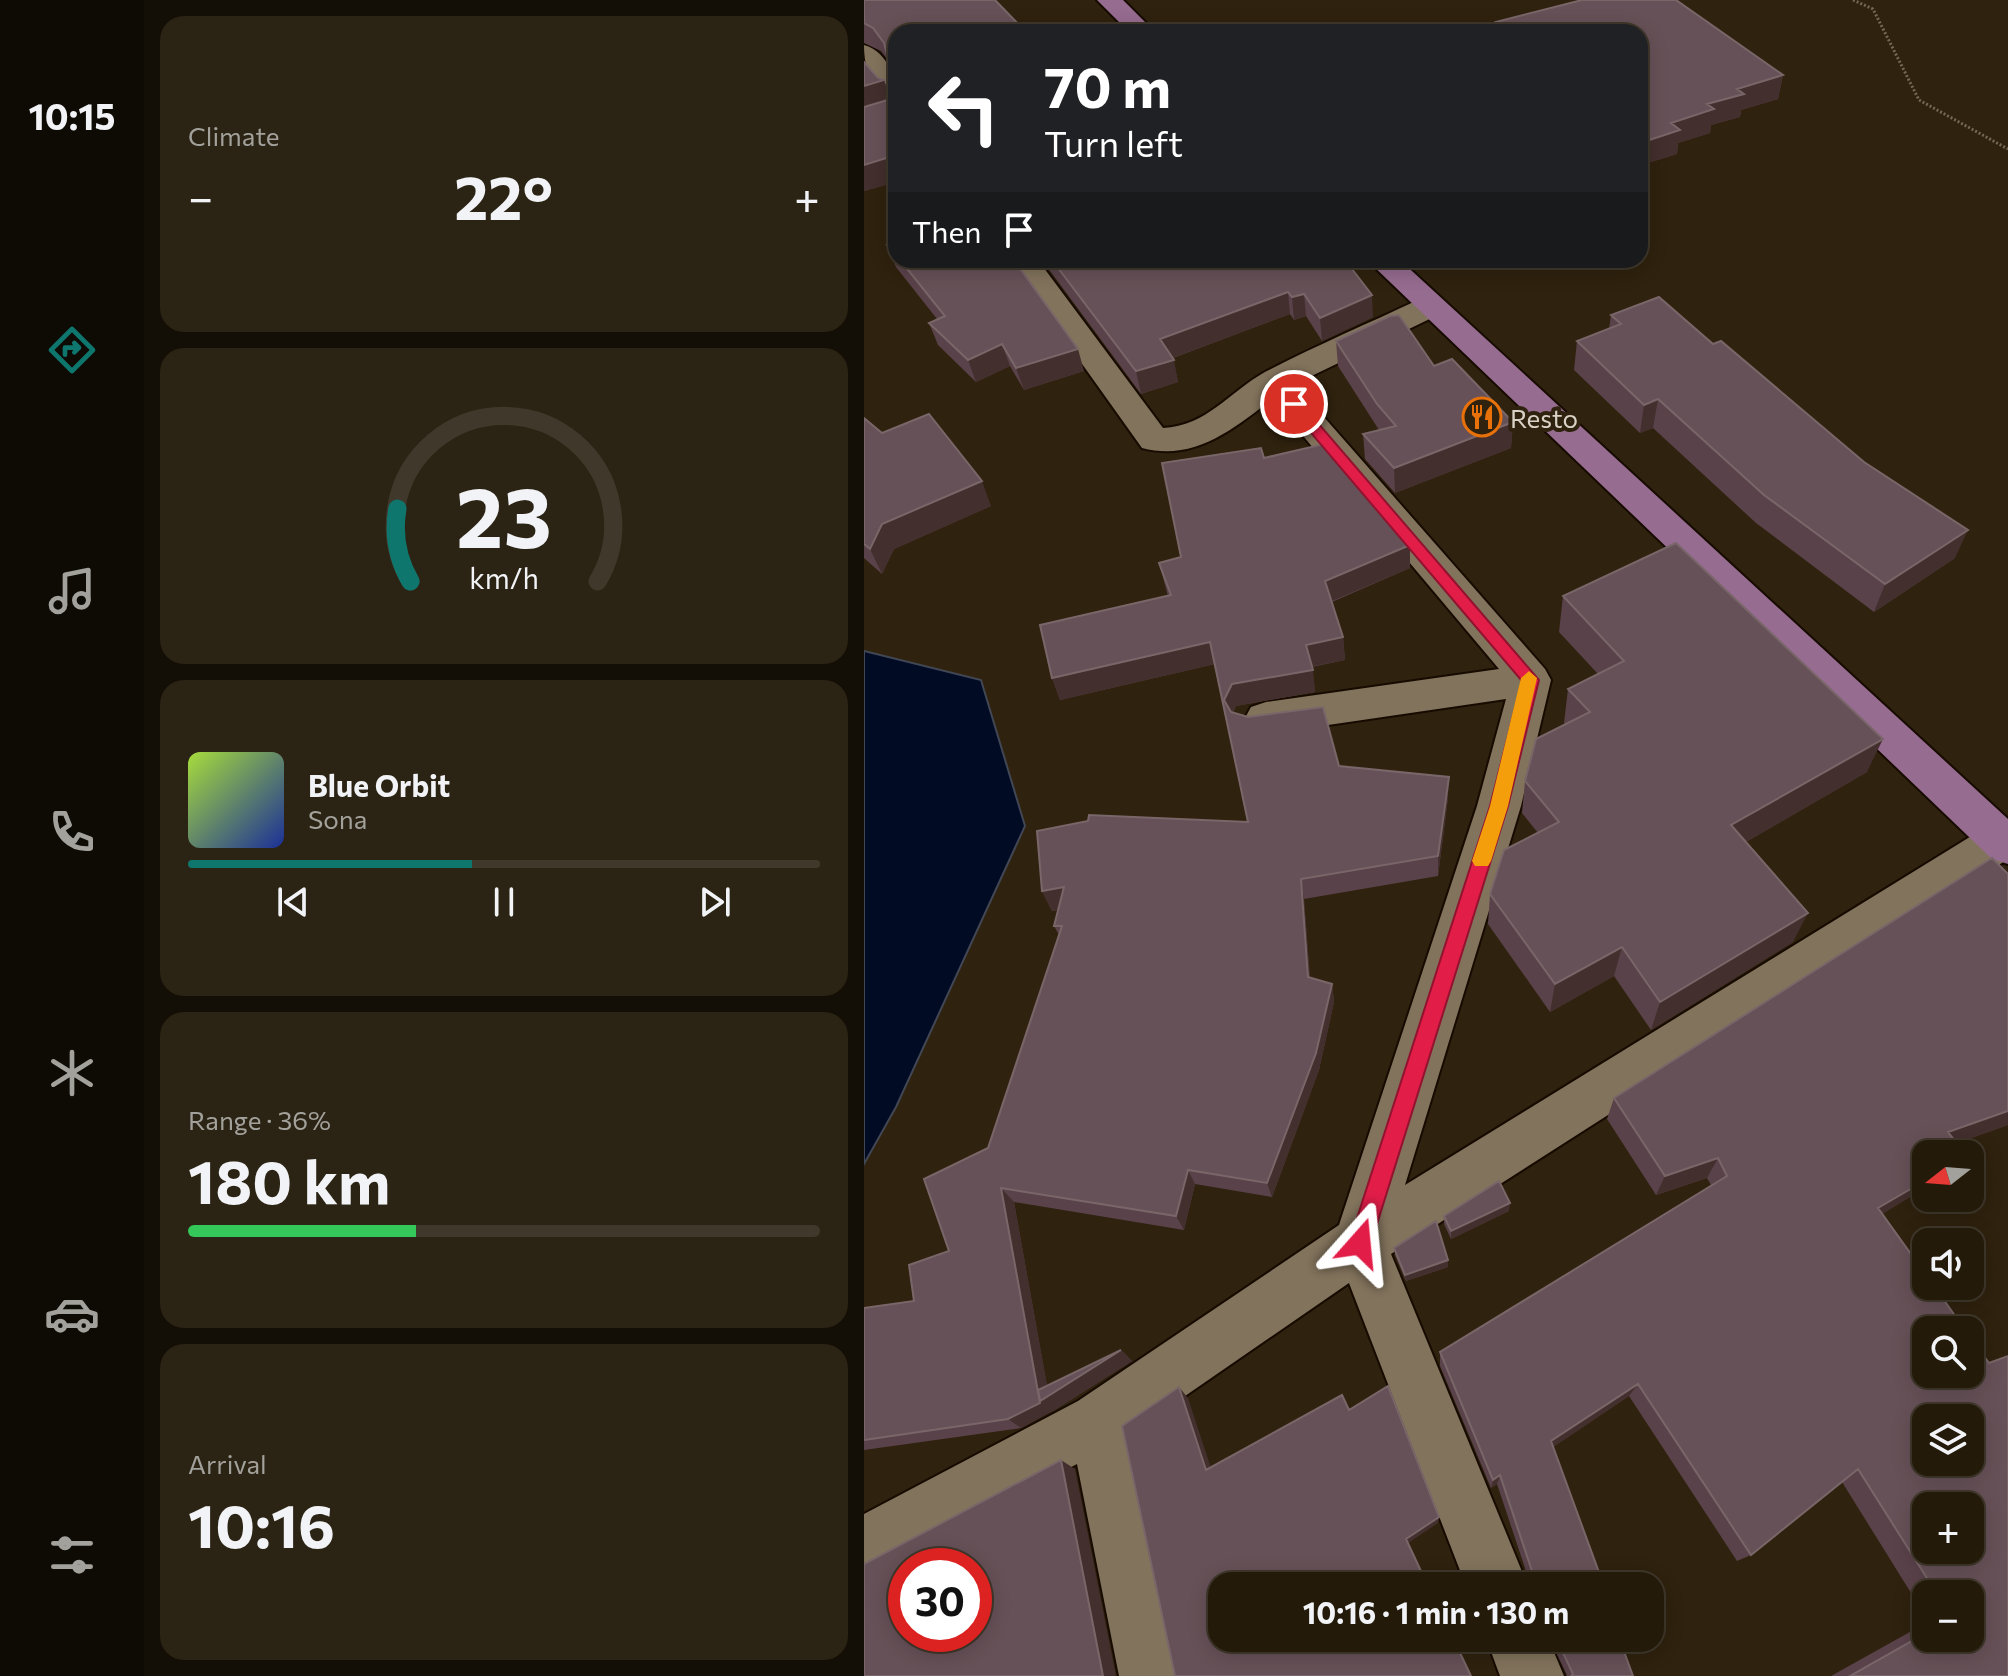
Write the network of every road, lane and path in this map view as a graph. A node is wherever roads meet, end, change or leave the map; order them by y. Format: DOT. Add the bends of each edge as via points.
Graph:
graph roads {
  1 [pos="1109,0"];
  2 [pos="1853,0"];
  3 [pos="1134,24"];
  4 [pos="864,53"];
  5 [pos="888,101"];
  6 [pos="2008,149"];
  7 [pos="1029,268"];
  8 [pos="1390,268"];
  9 [pos="1429,307"];
  10 [pos="1274,381"];
  11 [pos="1531,680"];
  12 [pos="1252,720"];
  13 [pos="2005,843"];
  14 [pos="1360,1243"];
  15 [pos="1098,1421"];
  16 [pos="864,1547"];
  17 [pos="1491,1572"];
  18 [pos="1523,1652"];
  19 [pos="1151,1676"];
  20 [pos="1532,1676"];
  1 -- 3 [label="main road"];
  2 -- 6 [label="path" via="1873,9 1919,100"];
  4 -- 5 [label="street"];
  7 -- 10 [label="street" via="1154,440 1187,438 1215,426"];
  8 -- 9 [label="main road"];
  9 -- 10 [label="street"];
  9 -- 13 [label="main road"];
  10 -- 11 [label="street"];
  11 -- 12 [label="street"];
  11 -- 14 [label="street" via="1499,806"];
  13 -- 14 [label="street"];
  14 -- 15 [label="street"];
  14 -- 17 [label="street"];
  15 -- 16 [label="street"];
  15 -- 19 [label="street"];
  18 -- 20 [label="street"];
}
